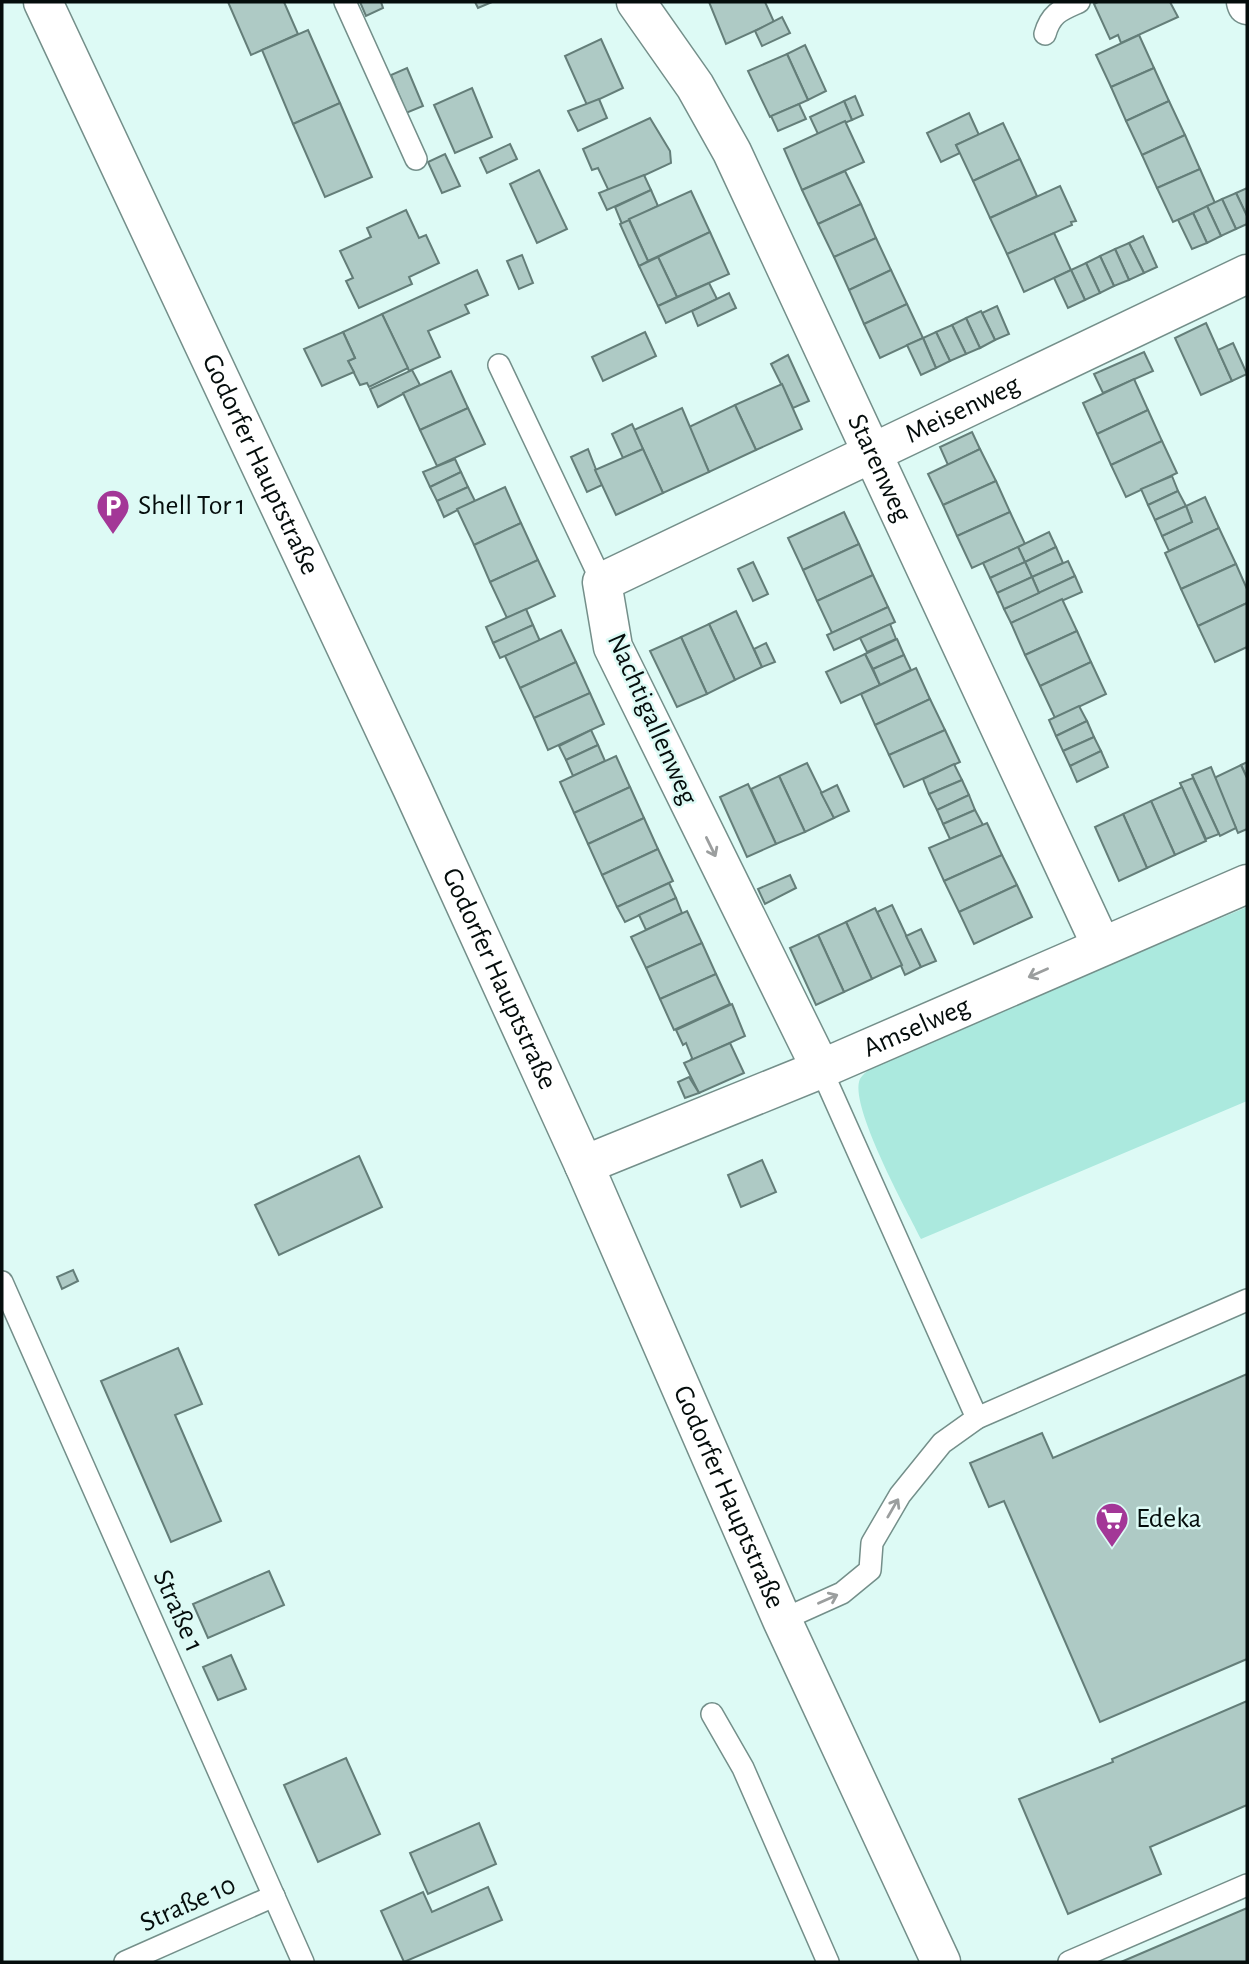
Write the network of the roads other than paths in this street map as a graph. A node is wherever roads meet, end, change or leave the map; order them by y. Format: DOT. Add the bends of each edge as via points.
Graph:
graph roads {
  1 [pos="43,2"];
  2 [pos="345,2"];
  3 [pos="636,2"];
  4 [pos="1079,2"];
  5 [pos="1045,34"];
  6 [pos="416,159"];
  7 [pos="1247,274"];
  8 [pos="499,365"];
  9 [pos="870,453"];
  10 [pos="602,582"];
  11 [pos="1247,884"];
  12 [pos="1101,945"];
  13 [pos="821,1069"];
  14 [pos="584,1165"];
  15 [pos="2,1282"];
  16 [pos="1247,1300"];
  17 [pos="977,1418"];
  18 [pos="782,1620"];
  19 [pos="712,1714"];
  20 [pos="1247,1885"];
  21 [pos="274,1896"];
  22 [pos="125,1962"];
  23 [pos="303,1962"];
  24 [pos="828,1962"];
  25 [pos="941,1962"];
  26 [pos="1069,1962"];
  1 -- 14 [label="street, Godorfer Hauptstraße"];
  2 -- 6 [label="lane"];
  3 -- 9 [label="street, Starenweg" via="689,76 732,152"];
  4 -- 5 [label="lane" via="1056,12"];
  7 -- 9 [label="street, Meisenweg"];
  8 -- 10 [label="lane, Nachtigallenweg"];
  9 -- 10 [label="street, Meisenweg"];
  9 -- 12 [label="street, Starenweg"];
  10 -- 13 [label="street, Nachtigallenweg, one-way" via="613,647"];
  11 -- 12 [label="street, Amselweg"];
  12 -- 13 [label="street, Amselweg, one-way"];
  13 -- 14 [label="street, Amselweg"];
  13 -- 17 [label="lane"];
  14 -- 18 [label="street, Godorfer Hauptstraße"];
  15 -- 21 [label="lane, Straße 1"];
  16 -- 17 [label="lane"];
  18 -- 17 [label="lane, one-way" via="842,1593 870,1570 873,1543 900,1495 942,1444"];
  18 -- 25 [label="street, Godorfer Hauptstraße"];
  19 -- 24 [label="lane" via="743,1768"];
  20 -- 26 [label="lane"];
  21 -- 22 [label="lane, Straße 10"];
  21 -- 23 [label="lane, Straße 1"];
}
